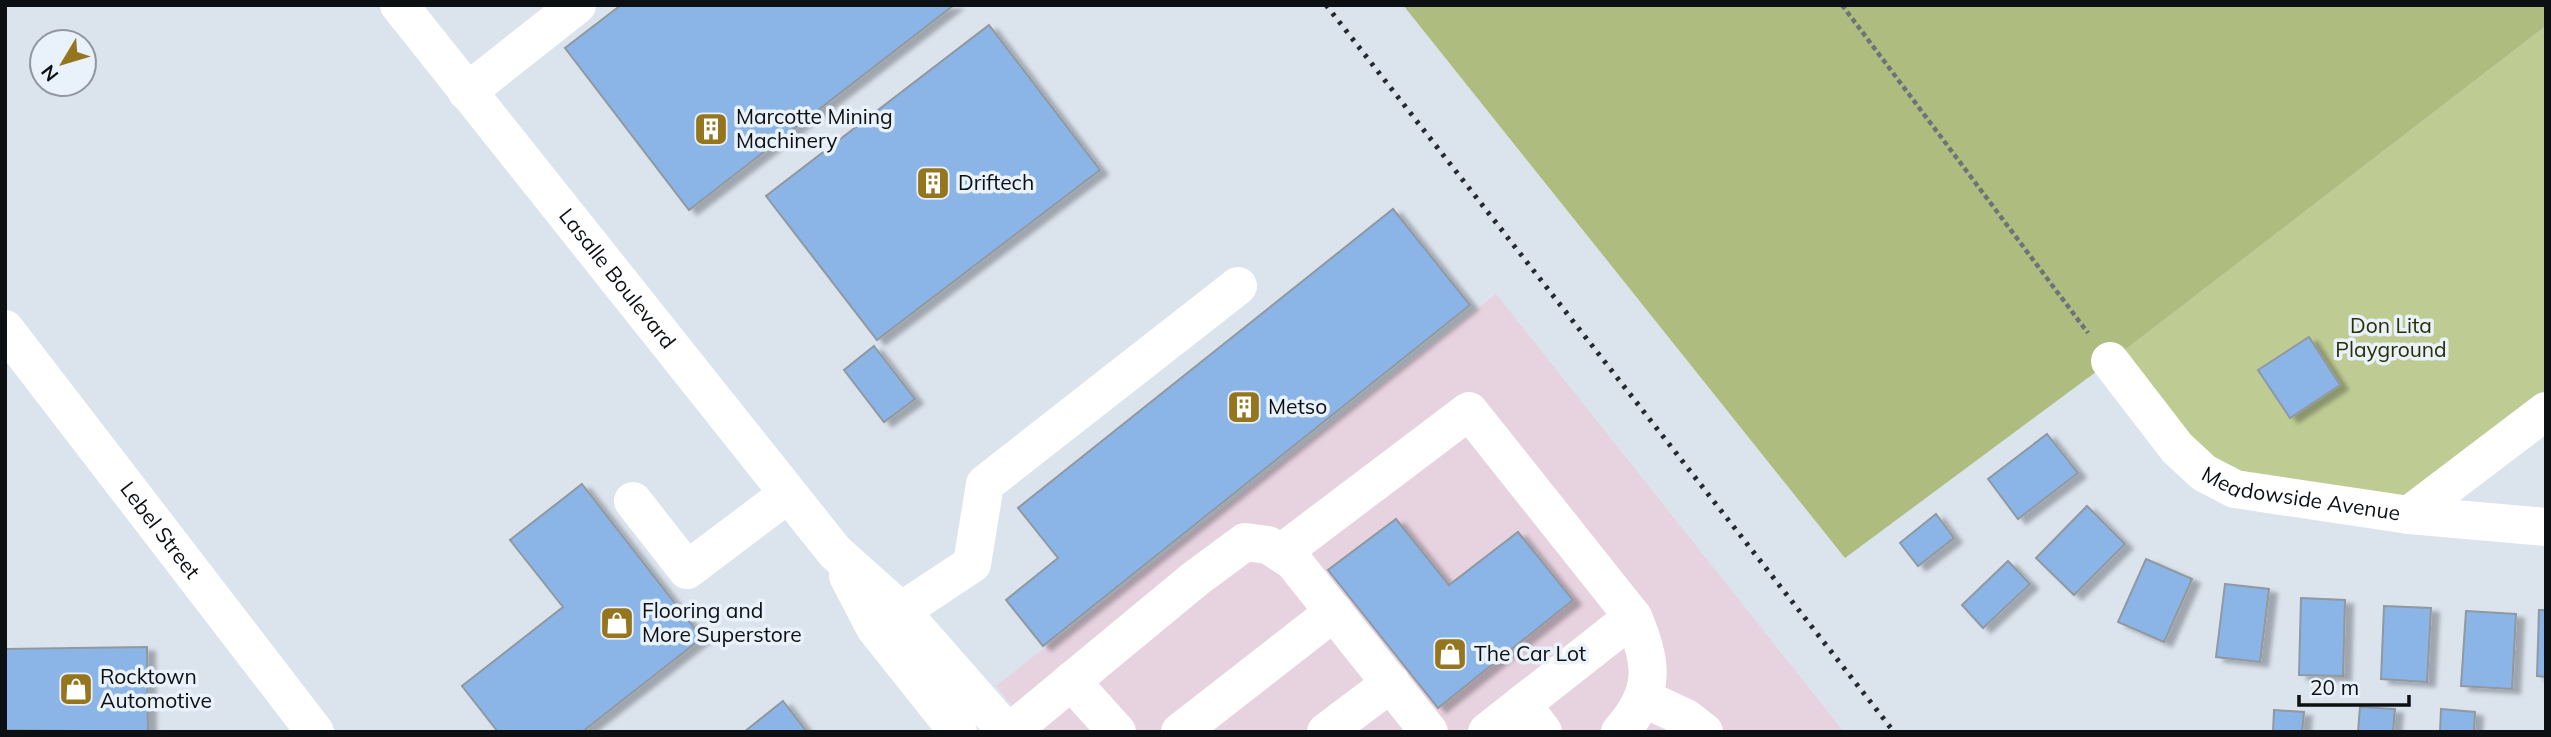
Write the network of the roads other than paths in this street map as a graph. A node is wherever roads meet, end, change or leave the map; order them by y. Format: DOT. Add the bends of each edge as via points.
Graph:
graph roads {
  1 [pos="399,5"];
  2 [pos="577,5"];
  3 [pos="467,92"];
  4 [pos="1238,286"];
  5 [pos="5,329"];
  6 [pos="2110,361"];
  7 [pos="2546,411"];
  8 [pos="788,494"];
  9 [pos="633,501"];
  10 [pos="2409,514"];
  11 [pos="2546,527"];
  12 [pos="835,552"];
  13 [pos="1281,554"];
  14 [pos="901,611"];
  15 [pos="1334,612"];
  16 [pos="1633,617"];
  17 [pos="1071,681"];
  18 [pos="1391,683"];
  19 [pos="1643,698"];
  20 [pos="1533,718"];
  21 [pos="315,732"];
  22 [pos="958,732"];
  23 [pos="1009,732"];
  24 [pos="1117,732"];
  25 [pos="1180,732"];
  26 [pos="1326,732"];
  27 [pos="1429,732"];
  28 [pos="1487,732"];
  29 [pos="1620,732"];
  30 [pos="1704,732"];
  1 -- 3 [label="street, Lasalle Boulevard"];
  2 -- 3 [label="street"];
  3 -- 8 [label="street, Lasalle Boulevard"];
  4 -- 14 [label="street" via="985,484 971,564"];
  5 -- 21 [label="street, Lebel Street"];
  6 -- 10 [label="street, Meadowside Avenue" via="2177,448 2204,473 2235,489"];
  7 -- 10 [label="street"];
  8 -- 9 [label="street" via="687,570"];
  8 -- 12 [label="street, Lasalle Boulevard"];
  10 -- 11 [label="street, Meadowside Avenue"];
  12 -- 14 [label="street, Lasalle Boulevard"];
  12 -- 22 [label="street, Lasalle Boulevard" via="875,628"];
  13 -- 15 [label="street" via="1293,561"];
  13 -- 16 [label="street" via="1469,411"];
  13 -- 17 [label="street" via="1268,545 1245,542"];
  14 -- 23 [label="street, Lasalle Boulevard"];
  15 -- 18 [label="street"];
  15 -- 25 [label="street"];
  16 -- 19 [label="street" via="1648,651"];
  16 -- 20 [label="street"];
  17 -- 23 [label="street"];
  17 -- 24 [label="street"];
  18 -- 26 [label="street"];
  18 -- 27 [label="street"];
  19 -- 29 [label="street" via="1641,709"];
  19 -- 30 [label="street"];
  20 -- 28 [label="street"];
}
